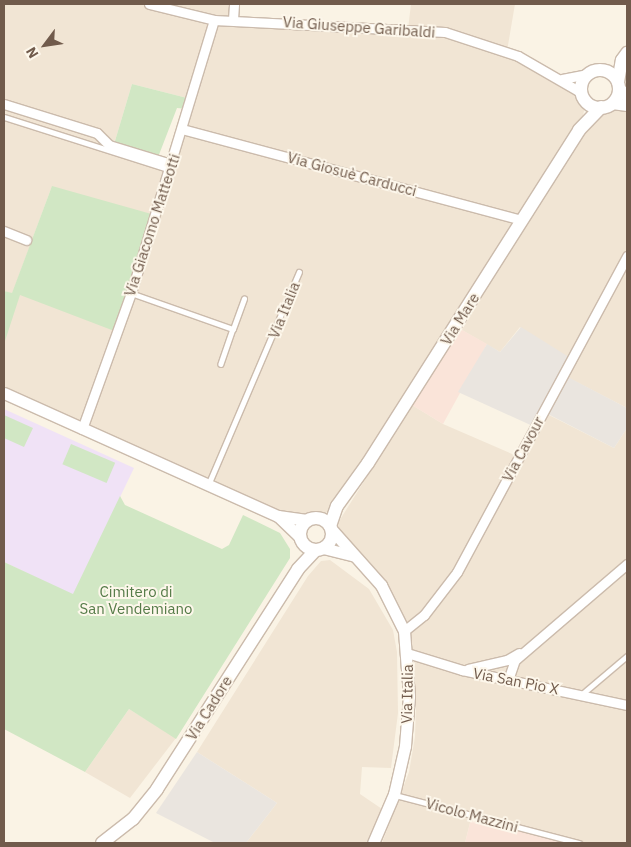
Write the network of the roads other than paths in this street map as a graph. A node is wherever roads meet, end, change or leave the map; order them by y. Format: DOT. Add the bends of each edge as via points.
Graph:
graph roads {
  1 [pos="149,4"];
  2 [pos="234,4"];
  3 [pos="233,19"];
  4 [pos="214,20"];
  5 [pos="625,56"];
  6 [pos="604,70"];
  7 [pos="587,74"];
  8 [pos="562,79"];
  9 [pos="621,89"];
  10 [pos="584,97"];
  11 [pos="4,104"];
  12 [pos="606,105"];
  13 [pos="627,105"];
  14 [pos="4,117"];
  15 [pos="182,129"];
  16 [pos="579,130"];
  17 [pos="170,167"];
  18 [pos="521,220"];
  19 [pos="4,231"];
  20 [pos="26,240"];
  21 [pos="627,256"];
  22 [pos="299,272"];
  23 [pos="131,293"];
  24 [pos="244,300"];
  25 [pos="233,329"];
  26 [pos="222,364"];
  27 [pos="4,393"];
  28 [pos="82,429"];
  29 [pos="209,484"];
  30 [pos="337,506"];
  31 [pos="278,516"];
  32 [pos="313,519"];
  33 [pos="331,528"];
  34 [pos="301,540"];
  35 [pos="320,549"];
  36 [pos="354,556"];
  37 [pos="627,564"];
  38 [pos="298,569"];
  39 [pos="404,631"];
  40 [pos="527,649"];
  41 [pos="407,653"];
  42 [pos="627,656"];
  43 [pos="507,660"];
  44 [pos="462,670"];
  45 [pos="495,677"];
  46 [pos="508,680"];
  47 [pos="581,694"];
  48 [pos="627,705"];
  49 [pos="394,794"];
  50 [pos="106,841"];
  51 [pos="373,843"];
  52 [pos="579,843"];
  1 -- 4 [label="street, Via Giuseppe Garibaldi"];
  2 -- 3 [label="street"];
  3 -- 4 [label="street, Via Giuseppe Garibaldi"];
  3 -- 8 [label="street, Via Giuseppe Garibaldi" via="445,32 518,56"];
  4 -- 15 [label="street, Via Giacomo Matteotti"];
  5 -- 6 [label="main road, Via Mare"];
  5 -- 9 [label="main road, Via Mare"];
  6 -- 7 [label="main road, Via Mare"];
  6 -- 9 [label="main road"];
  7 -- 8 [label="street"];
  7 -- 10 [label="main road, Via Mare" via="582,83"];
  8 -- 10 [label="street, Via Giuseppe Garibaldi"];
  9 -- 12 [label="main road, Via Mare"];
  10 -- 12 [label="main road"];
  10 -- 16 [label="main road, Via Mare"];
  11 -- 17 [label="street" via="97,133 109,145"];
  12 -- 13 [label="street"];
  12 -- 16 [label="main road, Via Mare"];
  14 -- 17 [label="lane"];
  15 -- 17 [label="street, Via Giacomo Matteotti"];
  15 -- 18 [label="street, Via Giosuè Carducci"];
  16 -- 18 [label="main road, Via Mare"];
  17 -- 23 [label="street, Via Giacomo Matteotti"];
  18 -- 30 [label="main road, Via Mare" via="368,463"];
  19 -- 20 [label="street"];
  21 -- 39 [label="street, Via Cavour" via="457,572 424,615"];
  22 -- 29 [label="lane, Via Italia"];
  23 -- 25 [label="lane"];
  23 -- 28 [label="street, Via Giacomo Matteotti"];
  24 -- 25 [label="lane"];
  25 -- 26 [label="lane"];
  27 -- 28 [label="street"];
  28 -- 29 [label="street"];
  29 -- 31 [label="street"];
  30 -- 32 [label="main road, Via Mare"];
  30 -- 33 [label="main road, Via Mare"];
  31 -- 32 [label="street"];
  31 -- 34 [label="street"];
  32 -- 33 [label="main road"];
  32 -- 34 [label="main road, Via Cadore" via="301,527"];
  33 -- 35 [label="main road, Via Cadore" via="331,540"];
  33 -- 36 [label="street, Via Italia"];
  34 -- 35 [label="main road"];
  34 -- 38 [label="main road, Via Cadore"];
  35 -- 36 [label="street"];
  35 -- 38 [label="main road, Via Cadore"];
  36 -- 39 [label="street, Via Italia" via="381,585"];
  37 -- 40 [label="street"];
  38 -- 50 [label="main road, Via Cadore" via="157,789 133,819"];
  39 -- 41 [label="street, Via Italia"];
  40 -- 43 [label="street"];
  40 -- 46 [label="street" via="515,660"];
  41 -- 44 [label="street, Via San Pio X"];
  41 -- 49 [label="street, Via Italia" via="409,696 405,746"];
  42 -- 47 [label="lane"];
  43 -- 44 [label="street"];
  43 -- 45 [label="street" via="495,669"];
  44 -- 45 [label="street, Via San Pio X"];
  45 -- 46 [label="street, Via San Pio X"];
  46 -- 47 [label="street, Via San Pio X"];
  47 -- 48 [label="street, Via San Pio X"];
  49 -- 51 [label="street, Via Italia"];
  49 -- 52 [label="lane, Vicolo Mazzini"];
}
